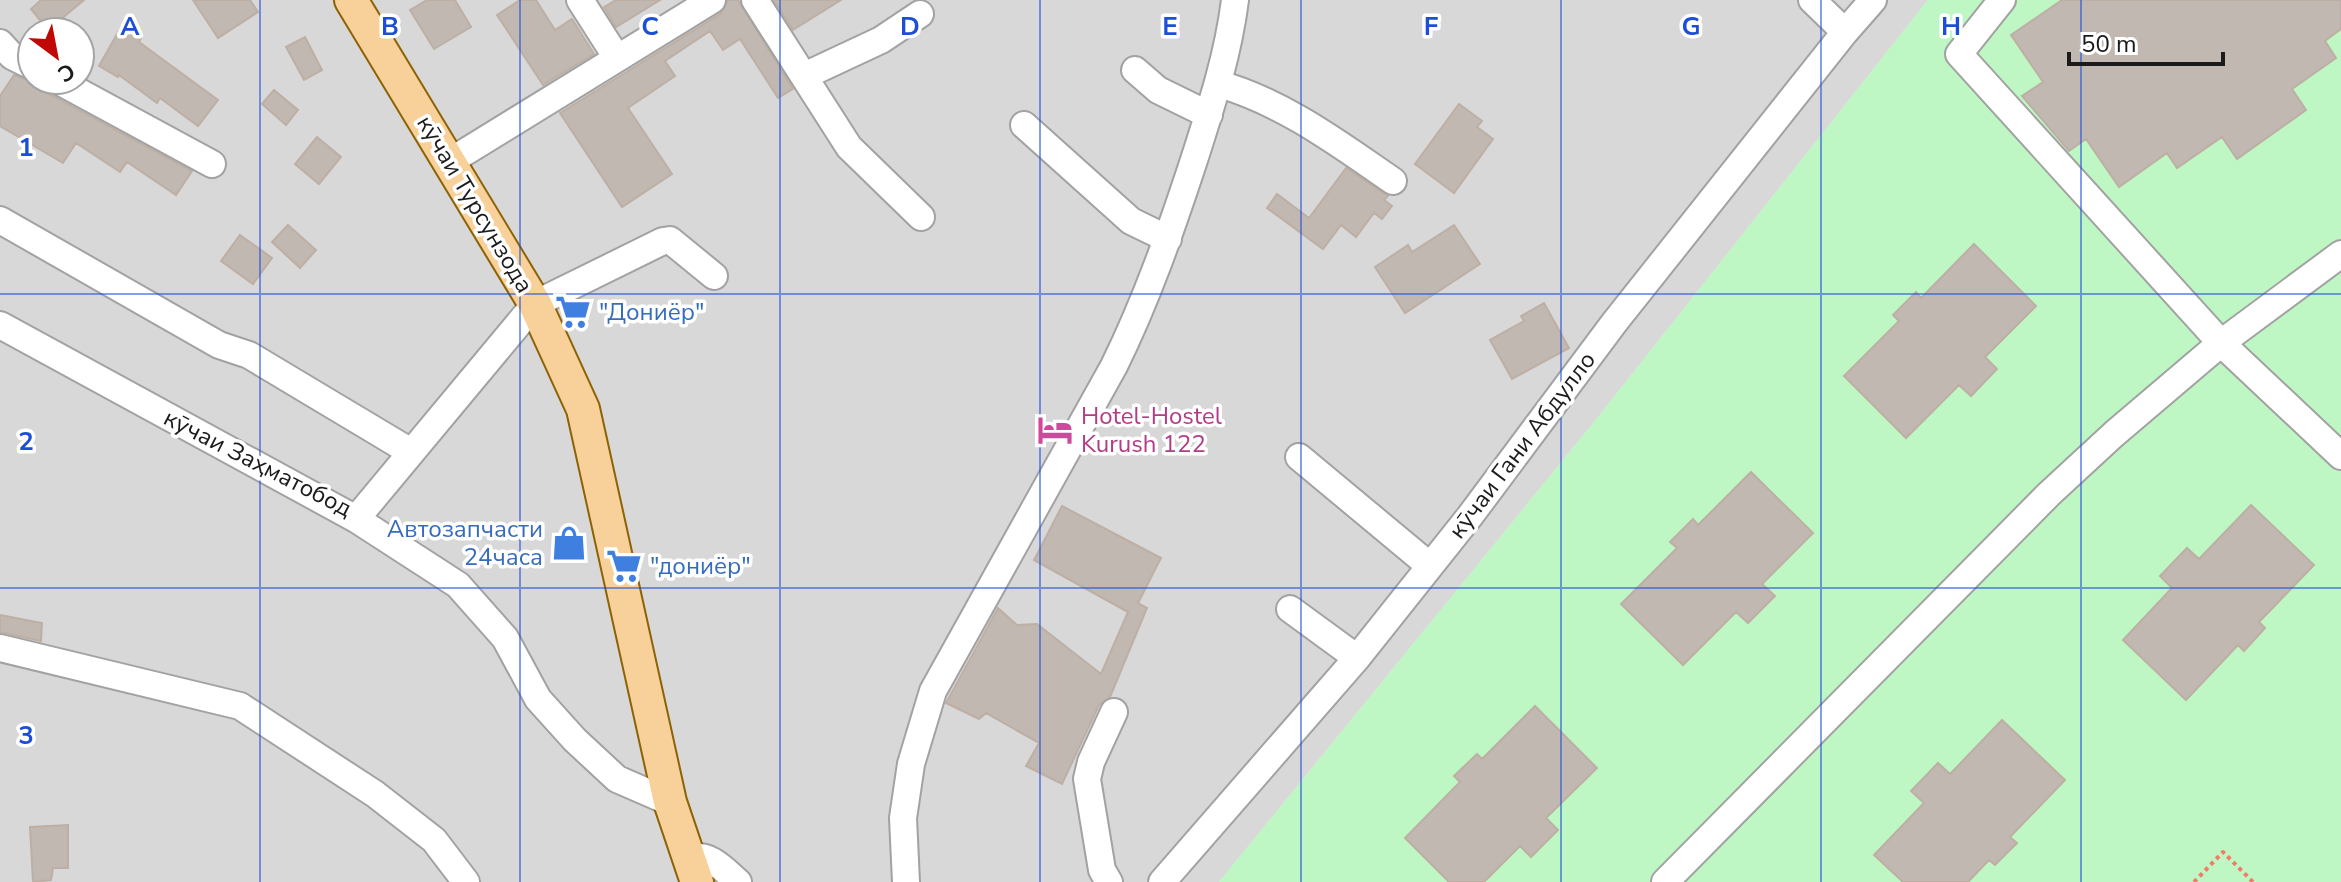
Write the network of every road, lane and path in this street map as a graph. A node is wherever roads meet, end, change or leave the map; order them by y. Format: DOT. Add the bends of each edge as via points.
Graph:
graph roads {
  1 [pos="351,0"];
  2 [pos="580,0"];
  3 [pos="712,0"];
  4 [pos="755,0"];
  5 [pos="1235,0"];
  6 [pos="1812,0"];
  7 [pos="1873,0"];
  8 [pos="2002,0"];
  9 [pos="920,14"];
  10 [pos="1845,32"];
  11 [pos="0,43"];
  12 [pos="16,58"];
  13 [pos="617,58"];
  14 [pos="1135,70"];
  15 [pos="804,76"];
  16 [pos="1219,84"];
  17 [pos="87,96"];
  18 [pos="1209,115"];
  19 [pos="1024,125"];
  20 [pos="449,162"];
  21 [pos="212,164"];
  22 [pos="1393,181"];
  23 [pos="921,217"];
  24 [pos="0,220"];
  25 [pos="1168,239"];
  26 [pos="2341,254"];
  27 [pos="714,276"];
  28 [pos="535,304"];
  29 [pos="0,325"];
  30 [pos="2221,343"];
  31 [pos="411,452"];
  32 [pos="2341,456"];
  33 [pos="1299,457"];
  34 [pos="356,519"];
  35 [pos="1430,566"];
  36 [pos="1290,609"];
  37 [pos="0,648"];
  38 [pos="1357,658"];
  39 [pos="1114,712"];
  40 [pos="670,802"];
  41 [pos="693,870"];
  42 [pos="466,882"];
  43 [pos="738,882"];
  44 [pos="906,882"];
  45 [pos="1109,882"];
  46 [pos="1162,882"];
  47 [pos="1665,882"];
  48 [pos="2194,882"];
  49 [pos="2253,882"];
  1 -- 20 [label="main road, кӯчаи Турсунзода"];
  2 -- 13 [label="street"];
  3 -- 13 [label="street"];
  4 -- 15 [label="street"];
  5 -- 16 [label="street"];
  6 -- 10 [label="street"];
  7 -- 10 [label="street, кӯчаи Гани Абдулло"];
  8 -- 30 [label="street" via="1959,54"];
  9 -- 15 [label="street" via="881,40"];
  10 -- 35 [label="street, кӯчаи Гани Абдулло"];
  11 -- 12 [label="street"];
  13 -- 20 [label="street"];
  14 -- 18 [label="street" via="1158,90"];
  15 -- 23 [label="street" via="849,147"];
  16 -- 18 [label="street"];
  16 -- 22 [label="street" via="1246,91 1289,114"];
  17 -- 21 [label="street"];
  18 -- 25 [label="street"];
  19 -- 25 [label="street" via="1131,221"];
  20 -- 28 [label="main road, кӯчаи Турсунзода"];
  24 -- 31 [label="street" via="219,345 249,355"];
  25 -- 44 [label="street" via="1114,366 933,691 905,804"];
  26 -- 30 [label="street"];
  27 -- 28 [label="street" via="670,240 663,241"];
  28 -- 31 [label="street, кӯчаи Заҳматобод"];
  28 -- 40 [label="main road, кӯчаи Турсунзода" via="583,409"];
  29 -- 34 [label="street, кӯчаи Заҳматобод"];
  30 -- 32 [label="street"];
  30 -- 47 [label="street" via="2049,494"];
  31 -- 34 [label="street, кӯчаи Заҳматобод"];
  33 -- 35 [label="street"];
  34 -- 40 [label="street" via="458,585 505,638 538,699 575,740 617,779"];
  35 -- 38 [label="street, кӯчаи Гани Абдулло"];
  36 -- 38 [label="street"];
  37 -- 42 [label="street" via="240,706 375,794 434,840"];
  38 -- 46 [label="street, кӯчаи Гани Абдулло"];
  39 -- 45 [label="street" via="1087,779 1102,870"];
  40 -- 41 [label="main road, кӯчаи Турсунзода"];
  41 -- 43 [label="street" via="702,855"];
  48 -- 49 [label="path" via="2223,852"];
}
